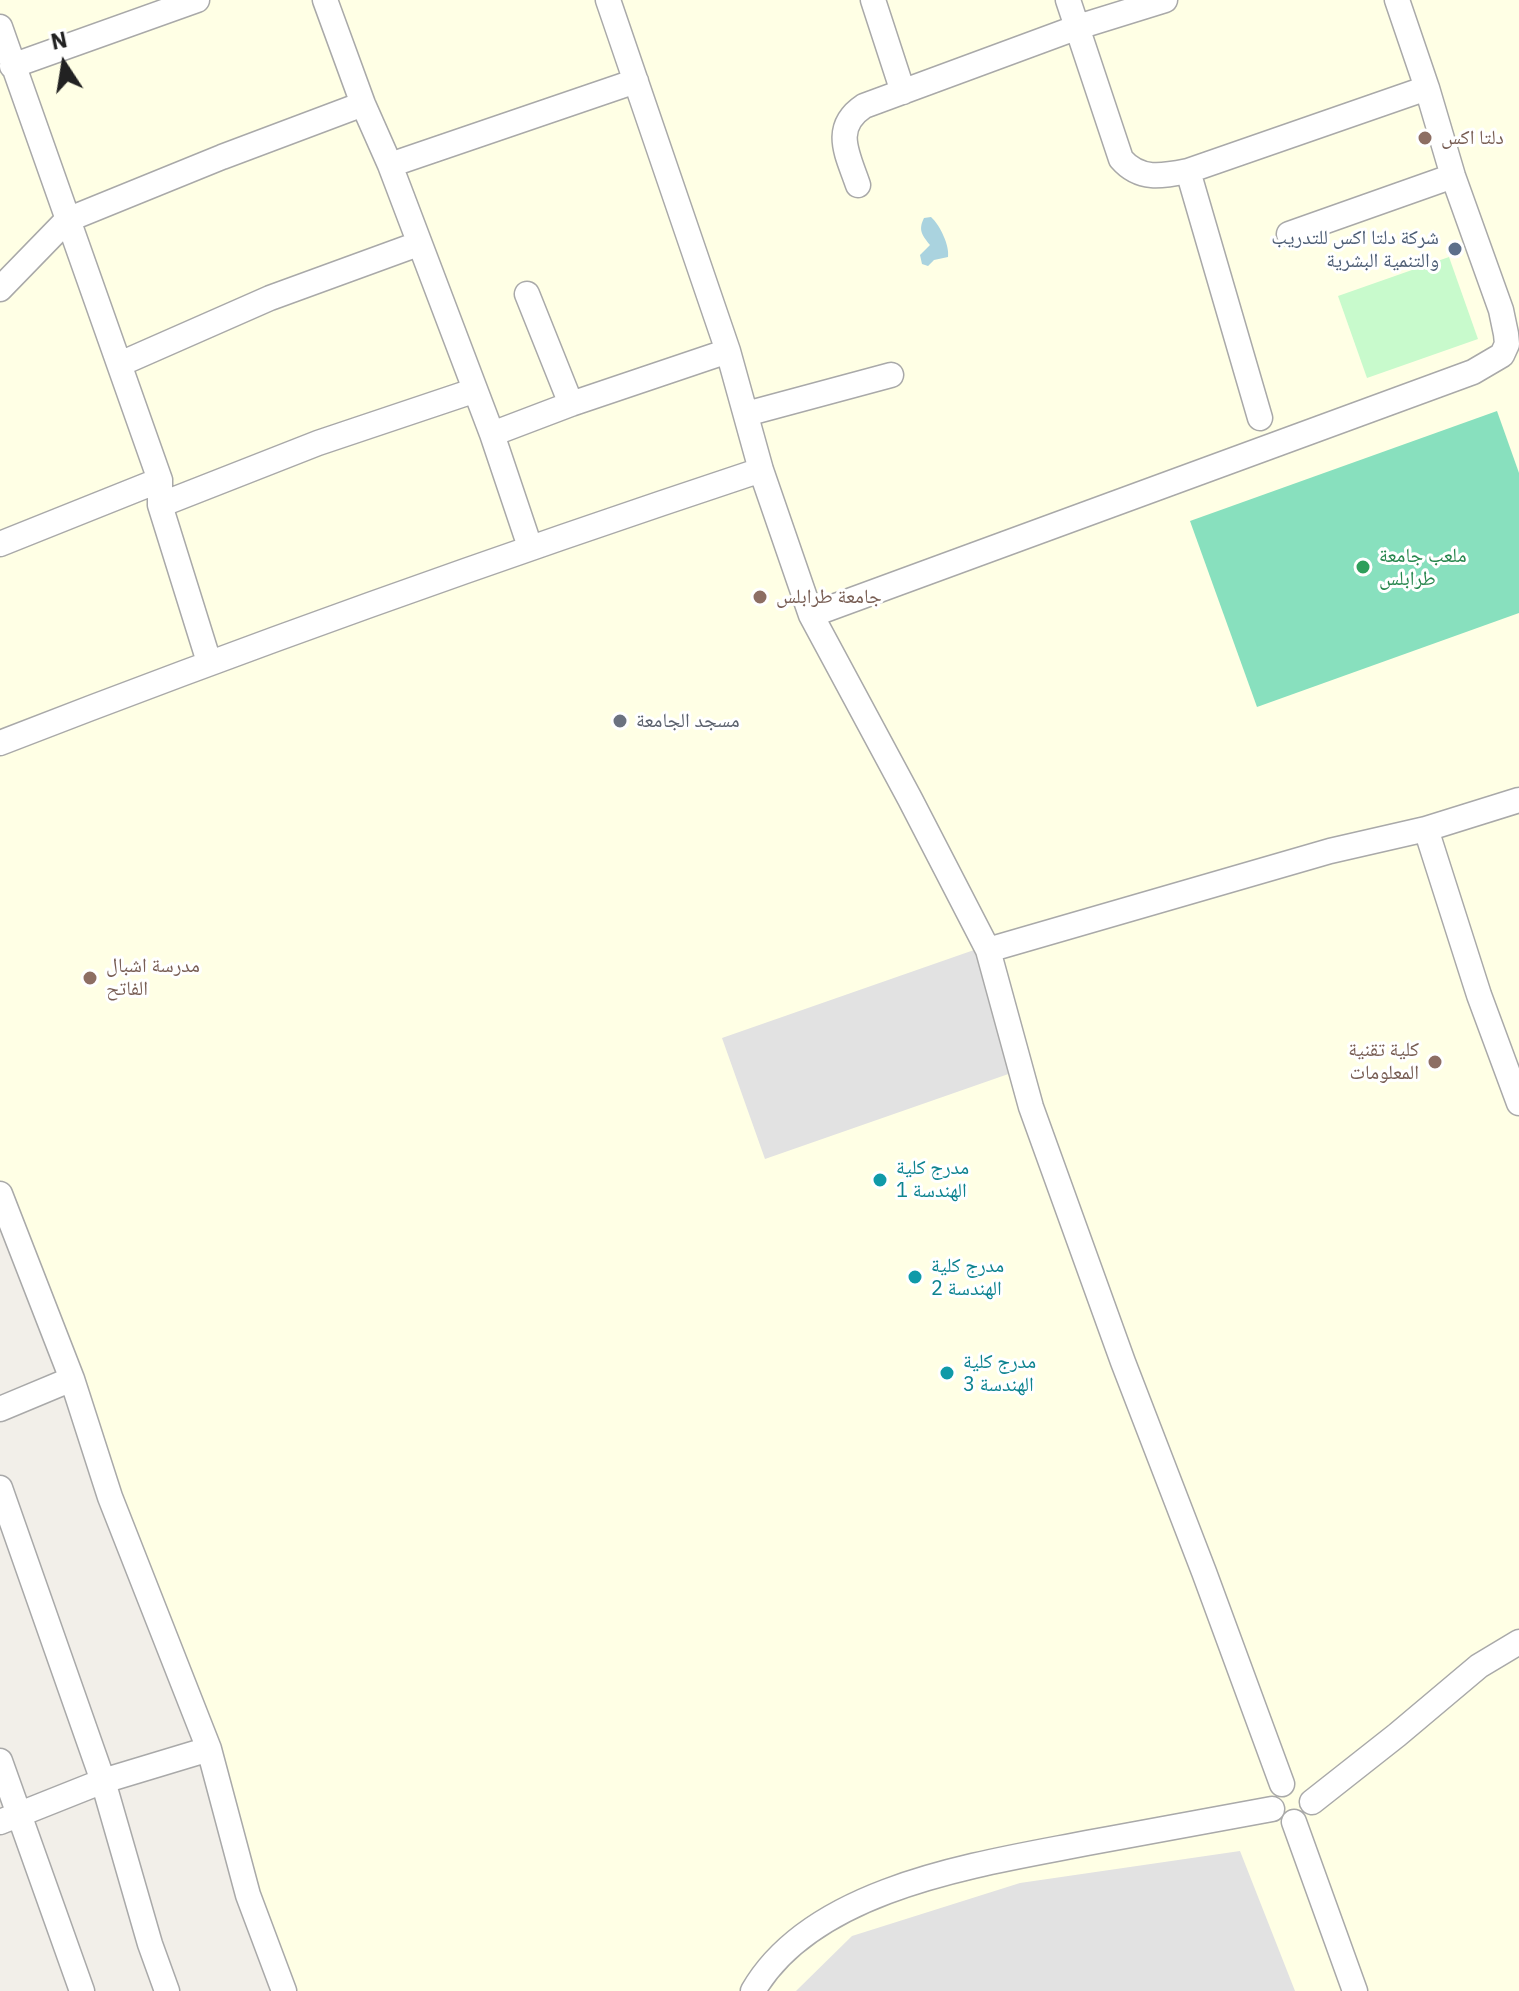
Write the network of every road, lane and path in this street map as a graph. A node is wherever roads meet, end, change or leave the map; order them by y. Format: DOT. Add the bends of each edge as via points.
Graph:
graph roads {
  1 [pos="197,0"];
  2 [pos="608,0"];
  3 [pos="873,0"];
  4 [pos="1068,0"];
  5 [pos="1165,0"];
  6 [pos="1397,0"];
  7 [pos="330,1"];
  8 [pos="1078,27"];
  9 [pos="4,48"];
  10 [pos="636,81"];
  11 [pos="1427,88"];
  12 [pos="903,92"];
  13 [pos="363,104"];
  14 [pos="390,165"];
  15 [pos="1188,171"];
  16 [pos="1453,176"];
  17 [pos="858,185"];
  18 [pos="67,220"];
  19 [pos="1289,234"];
  20 [pos="418,244"];
  21 [pos="0,289"];
  22 [pos="527,294"];
  23 [pos="728,351"];
  24 [pos="120,364"];
  25 [pos="891,375"];
  26 [pos="473,391"];
  27 [pos="571,404"];
  28 [pos="746,414"];
  29 [pos="1260,418"];
  30 [pos="492,434"];
  31 [pos="761,470"];
  32 [pos="160,480"];
  33 [pos="160,505"];
  34 [pos="0,544"];
  35 [pos="530,547"];
  36 [pos="811,615"];
  37 [pos="209,662"];
  38 [pos="0,743"];
  39 [pos="1519,800"];
  40 [pos="1426,829"];
  41 [pos="988,950"];
  42 [pos="1519,1103"];
  43 [pos="0,1194"];
  44 [pos="72,1379"];
  45 [pos="0,1409"];
  46 [pos="0,1488"];
  47 [pos="1519,1642"];
  48 [pos="209,1749"];
  49 [pos="0,1761"];
  50 [pos="103,1781"];
  51 [pos="1282,1784"];
  52 [pos="1312,1802"];
  53 [pos="1272,1809"];
  54 [pos="10,1818"];
  55 [pos="1294,1822"];
  56 [pos="82,1991"];
  57 [pos="167,1991"];
  58 [pos="284,1991"];
  59 [pos="753,1991"];
  60 [pos="1355,1991"];
  1 -- 9 [label="street"];
  2 -- 10 [label="street"];
  3 -- 12 [label="street"];
  4 -- 8 [label="street"];
  5 -- 8 [label="street"];
  6 -- 11 [label="street"];
  7 -- 13 [label="street"];
  8 -- 12 [label="street"];
  8 -- 15 [label="street" via="1121,159 1128,167 1157,177"];
  9 -- 18 [label="street"];
  10 -- 14 [label="street"];
  10 -- 23 [label="street"];
  11 -- 15 [label="street"];
  11 -- 16 [label="street"];
  12 -- 17 [label="street" via="850,117 844,137"];
  13 -- 14 [label="street"];
  13 -- 18 [label="street"];
  14 -- 20 [label="street"];
  15 -- 29 [label="street"];
  16 -- 19 [label="street"];
  16 -- 36 [label="street" via="1501,310 1507,344 1502,355 1473,372"];
  18 -- 21 [label="street"];
  18 -- 24 [label="street"];
  20 -- 24 [label="street" via="270,298"];
  20 -- 26 [label="street"];
  22 -- 27 [label="street"];
  23 -- 27 [label="street"];
  23 -- 28 [label="street"];
  24 -- 32 [label="street"];
  25 -- 28 [label="street"];
  26 -- 30 [label="street"];
  26 -- 33 [label="street" via="318,443"];
  27 -- 30 [label="street"];
  28 -- 31 [label="street"];
  30 -- 35 [label="street"];
  31 -- 35 [label="street"];
  31 -- 36 [label="street"];
  32 -- 33 [label="street"];
  32 -- 34 [label="street"];
  33 -- 37 [label="street"];
  35 -- 37 [label="street"];
  36 -- 41 [label="street"];
  37 -- 38 [label="street"];
  39 -- 40 [label="street"];
  40 -- 41 [label="street" via="1330,851"];
  40 -- 42 [label="street"];
  41 -- 51 [label="street" via="1031,1107"];
  43 -- 44 [label="street"];
  44 -- 45 [label="street"];
  44 -- 48 [label="street" via="110,1497"];
  46 -- 50 [label="street"];
  47 -- 52 [label="street" via="1479,1666"];
  48 -- 50 [label="street"];
  48 -- 58 [label="street" via="248,1895"];
  49 -- 54 [label="street"];
  50 -- 54 [label="street"];
  50 -- 57 [label="street"];
  51 -- 52 [label="street" via="1305,1787"];
  51 -- 53 [label="street" via="1274,1792"];
  52 -- 55 [label="street" via="1305,1818"];
  53 -- 55 [label="street" via="1281,1819"];
  53 -- 59 [label="street" via="912,1881 834,1915 800,1940"];
  54 -- 56 [label="street"];
  55 -- 60 [label="street"];
}
